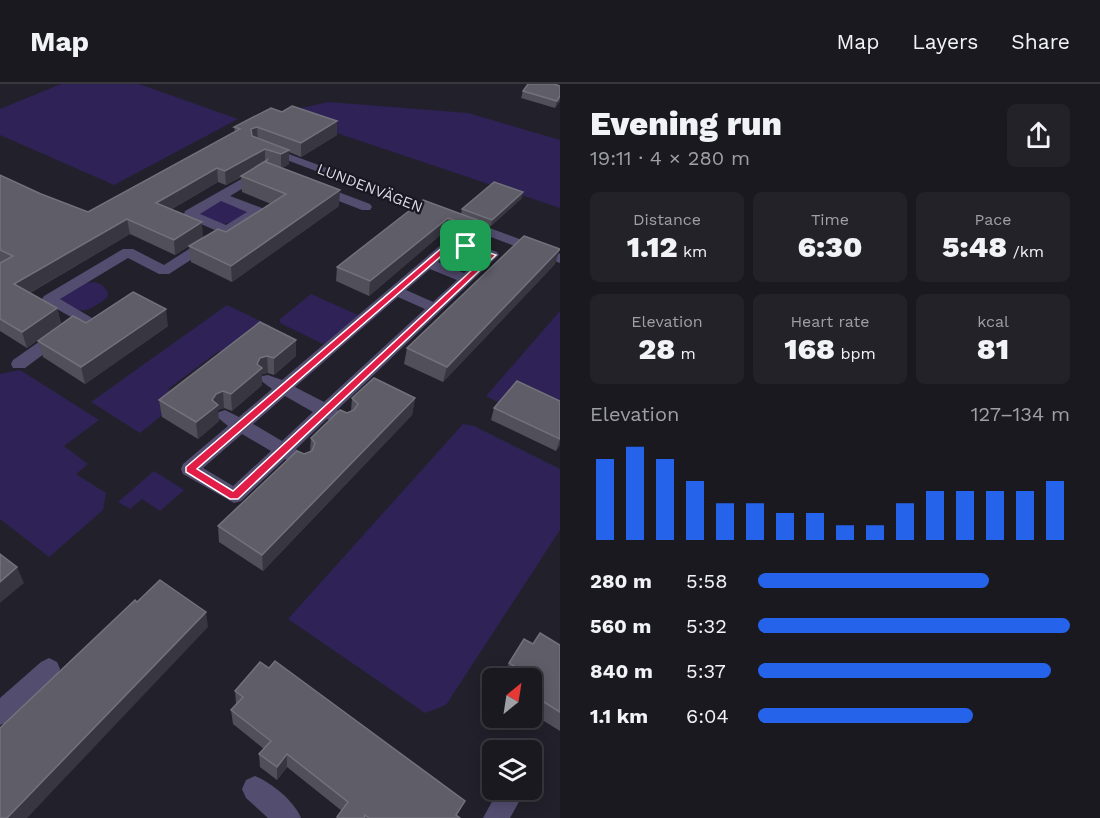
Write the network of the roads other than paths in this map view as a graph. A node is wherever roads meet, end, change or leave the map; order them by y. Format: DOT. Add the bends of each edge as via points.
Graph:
graph roads {
  1 [pos="257,146"];
  2 [pos="272,171"];
  3 [pos="300,182"];
  4 [pos="220,196"];
  5 [pos="366,207"];
  6 [pos="227,230"];
  7 [pos="483,230"];
  8 [pos="466,246"];
  9 [pos="560,259"];
  10 [pos="428,263"];
  11 [pos="467,279"];
  12 [pos="396,291"];
  13 [pos="435,309"];
  14 [pos="19,364"];
  15 [pos="268,380"];
  16 [pos="284,388"];
  17 [pos="326,410"];
  18 [pos="233,421"];
  19 [pos="345,421"];
  20 [pos="284,450"];
  21 [pos="303,461"];
  22 [pos="49,669"];
  23 [pos="0,714"];
  24 [pos="255,789"];
  25 [pos="507,800"];
  26 [pos="288,818"];
  27 [pos="496,818"];
  1 -- 7 [label="street, LUNDENVÄGEN"];
  2 -- 4 [label="street" via="266,168"];
  3 -- 5 [label="street"];
  4 -- 6 [label="street" via="190,214"];
  4 -- 6 [label="street" via="257,211"];
  6 -- 14 [label="street" via="164,271 128,252 49,299 84,318"];
  7 -- 8 [label="street"];
  7 -- 9 [label="street, LUNDENVÄGEN"];
  8 -- 10 [label="street" via="454,241"];
  8 -- 11 [label="street" via="492,255"];
  10 -- 11 [label="street"];
  10 -- 12 [label="street"];
  11 -- 13 [label="street"];
  12 -- 13 [label="street"];
  12 -- 16 [label="street"];
  13 -- 17 [label="street"];
  15 -- 16 [label="street"];
  16 -- 17 [label="street"];
  16 -- 18 [label="street"];
  17 -- 19 [label="street"];
  17 -- 20 [label="street"];
  18 -- 20 [label="street"];
  18 -- 20 [label="street" via="190,469 234,496"];
  20 -- 21 [label="street"];
  22 -- 23 [label="street"];
  24 -- 26 [label="street"];
  25 -- 27 [label="street"];
}
